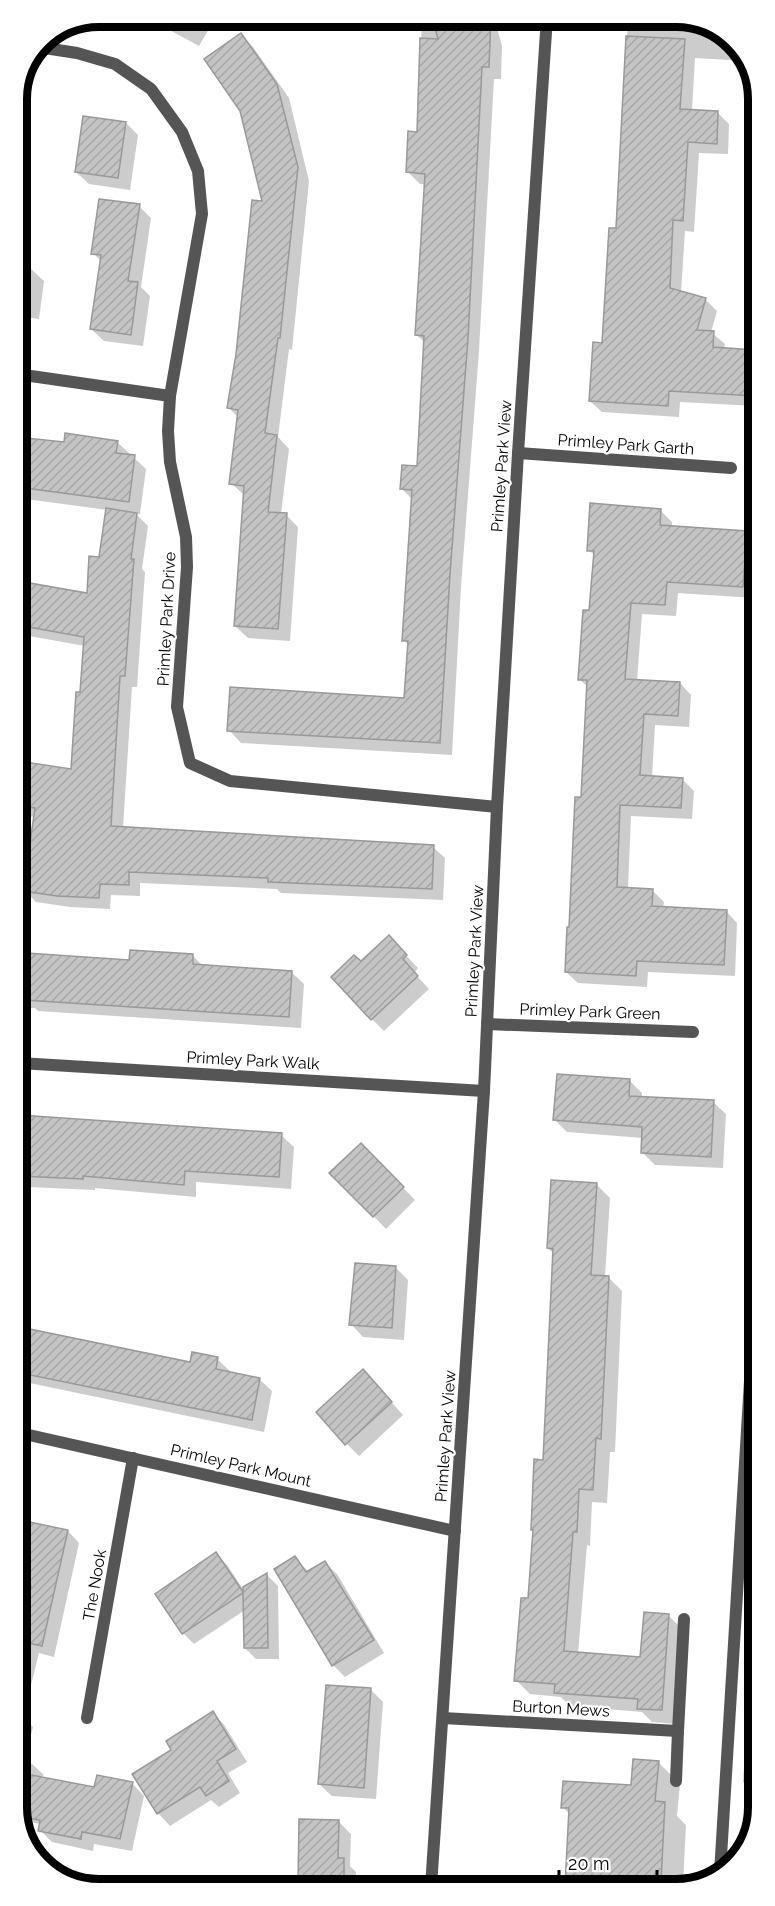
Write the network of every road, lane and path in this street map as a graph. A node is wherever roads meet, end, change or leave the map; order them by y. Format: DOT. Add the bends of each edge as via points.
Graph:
graph roads {
  1 [pos="546,27"];
  2 [pos="48,48"];
  3 [pos="27,375"];
  4 [pos="170,396"];
  5 [pos="518,453"];
  6 [pos="731,468"];
  7 [pos="497,807"];
  8 [pos="487,1024"];
  9 [pos="693,1032"];
  10 [pos="27,1063"];
  11 [pos="484,1091"];
  12 [pos="748,1414"];
  13 [pos="27,1435"];
  14 [pos="133,1458"];
  15 [pos="455,1531"];
  16 [pos="684,1619"];
  17 [pos="443,1718"];
  18 [pos="87,1719"];
  19 [pos="678,1731"];
  20 [pos="676,1781"];
  21 [pos="721,1863"];
  22 [pos="432,1879"];
  1 -- 5 [label="street, Primley Park View"];
  2 -- 4 [label="street, Primley Park Drive" via="115,64 151,88 182,132 198,171 202,214"];
  3 -- 4 [label="street"];
  4 -- 7 [label="street, Primley Park Drive" via="170,462 186,537 187,567 177,707 190,763 230,781"];
  5 -- 6 [label="street, Primley Park Garth"];
  5 -- 7 [label="street, Primley Park View"];
  7 -- 8 [label="street, Primley Park View"];
  8 -- 9 [label="street, Primley Park Green"];
  8 -- 11 [label="street, Primley Park View"];
  10 -- 11 [label="street, Primley Park Walk"];
  11 -- 15 [label="street, Primley Park View"];
  12 -- 21 [label="street"];
  13 -- 14 [label="street, Primley Park Mount"];
  14 -- 15 [label="street, Primley Park Mount"];
  14 -- 18 [label="street, The Nook"];
  15 -- 17 [label="street, Primley Park View"];
  16 -- 19 [label="street"];
  17 -- 19 [label="street, Burton Mews"];
  17 -- 22 [label="street, Primley Park View"];
  19 -- 20 [label="street"];
}
